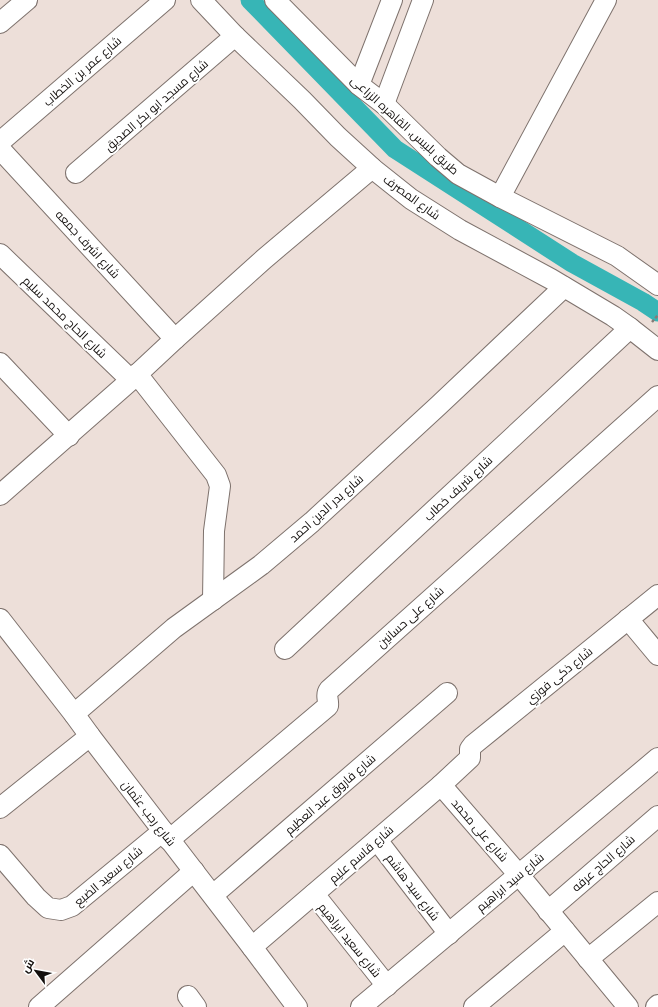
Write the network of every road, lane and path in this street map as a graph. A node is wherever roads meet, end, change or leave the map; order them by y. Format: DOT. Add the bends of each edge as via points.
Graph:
graph roads {
  1 [pos="27,0"];
  2 [pos="164,0"];
  3 [pos="201,0"];
  4 [pos="275,0"];
  5 [pos="392,0"];
  6 [pos="423,0"];
  7 [pos="606,0"];
  8 [pos="0,23"];
  9 [pos="235,36"];
  10 [pos="359,85"];
  11 [pos="384,104"];
  12 [pos="0,142"];
  13 [pos="0,148"];
  14 [pos="372,168"];
  15 [pos="76,173"];
  16 [pos="500,197"];
  17 [pos="0,254"];
  18 [pos="658,285"];
  19 [pos="564,287"];
  20 [pos="658,315"];
  21 [pos="653,320"];
  22 [pos="630,328"];
  23 [pos="175,339"];
  24 [pos="658,350"];
  25 [pos="0,362"];
  26 [pos="134,377"];
  27 [pos="658,396"];
  28 [pos="69,436"];
  29 [pos="0,496"];
  30 [pos="658,595"];
  31 [pos="213,600"];
  32 [pos="628,619"];
  33 [pos="2,624"];
  34 [pos="286,649"];
  35 [pos="658,655"];
  36 [pos="447,693"];
  37 [pos="74,714"];
  38 [pos="90,736"];
  39 [pos="658,758"];
  40 [pos="468,760"];
  41 [pos="441,785"];
  42 [pos="0,808"];
  43 [pos="658,816"];
  44 [pos="166,835"];
  45 [pos="377,840"];
  46 [pos="0,855"];
  47 [pos="194,871"];
  48 [pos="518,875"];
  49 [pos="314,894"];
  50 [pos="213,895"];
  51 [pos="658,902"];
  52 [pos="548,911"];
  53 [pos="565,931"];
  54 [pos="449,934"];
  55 [pos="252,947"];
  56 [pos="588,959"];
  57 [pos="387,986"];
  58 [pos="39,1007"];
  59 [pos="297,1007"];
  60 [pos="362,1007"];
  61 [pos="474,1007"];
  62 [pos="628,1007"];
  1 -- 8 [label="street"];
  2 -- 12 [label="street, شارع عمر بن الخطاب"];
  3 -- 9 [label="street, شارع المصرف"];
  4 -- 10 [label="street, طريق بلبيس, القاهره الزراعى"];
  5 -- 10 [label="street"];
  6 -- 11 [label="street"];
  7 -- 16 [label="street"];
  9 -- 14 [label="street, شارع المصرف"];
  9 -- 15 [label="street, شارع مسجد ابو بكر الصديق"];
  10 -- 11 [label="street, طريق بلبيس, القاهره الزراعى"];
  11 -- 16 [label="street, طريق بلبيس, القاهره الزراعى" via="438,158 458,174"];
  13 -- 23 [label="street, شارع اشرف جمعه"];
  14 -- 19 [label="street, شارع المصرف" via="439,217"];
  14 -- 23 [label="street" via="264,259"];
  16 -- 18 [label="street, طريق بلبيس, القاهره الزراعى" via="617,256"];
  17 -- 26 [label="street, شارع الحاج محمد سليم"];
  19 -- 22 [label="street, شارع المصرف"];
  19 -- 31 [label="street, شارع بدر الدين احمد" via="312,522 261,565"];
  20 -- 21 [label="path"];
  22 -- 24 [label="street, شارع المصرف"];
  22 -- 34 [label="street, شارع شريف خطاب"];
  23 -- 26 [label="street"];
  25 -- 28 [label="street"];
  26 -- 28 [label="street"];
  26 -- 31 [label="street, شارع الحاج محمد سليم" via="216,475 220,486 214,531"];
  27 -- 44 [label="street, شارع على حسانين" via="329,690 328,706"];
  28 -- 29 [label="street"];
  30 -- 32 [label="street, شارع ذكى فوزي"];
  31 -- 37 [label="street, شارع بدر الدين احمد" via="174,628"];
  32 -- 35 [label="street"];
  32 -- 40 [label="street, شارع ذكى فوزي" via="473,745"];
  33 -- 37 [label="street, شارع رجب عثمان"];
  36 -- 50 [label="street, شارع فاروق عبد العظيم"];
  37 -- 38 [label="street, شارع رجب عثمان"];
  38 -- 42 [label="street"];
  38 -- 44 [label="street, شارع رجب عثمان"];
  39 -- 48 [label="street, شارع سيد ابراهيم"];
  40 -- 41 [label="street, شارع قاسم عليم"];
  41 -- 45 [label="street, شارع قاسم عليم"];
  41 -- 48 [label="street, شارع على محمد"];
  43 -- 52 [label="street, شارع الحاج عرفه"];
  44 -- 46 [label="street, شارع سعيد الضبع" via="72,906 61,910 48,908"];
  44 -- 47 [label="street, شارع رجب عثمان"];
  45 -- 49 [label="street, شارع قاسم عليم"];
  45 -- 54 [label="street, شارع سيد هاشم"];
  47 -- 50 [label="street, شارع رجب عثمان"];
  47 -- 58 [label="street"];
  48 -- 52 [label="street, شارع على محمد"];
  48 -- 54 [label="street, شارع سيد ابراهيم"];
  49 -- 55 [label="street, شارع قاسم عليم"];
  49 -- 57 [label="street, شارع سعيد ابراهيم"];
  50 -- 55 [label="street, شارع رجب عثمان"];
  51 -- 56 [label="street"];
  52 -- 53 [label="street, شارع على محمد"];
  53 -- 56 [label="street, شارع على محمد"];
  53 -- 61 [label="street"];
  54 -- 57 [label="street, شارع سيد ابراهيم"];
  55 -- 59 [label="street, شارع رجب عثمان"];
  56 -- 62 [label="street, شارع على محمد"];
  57 -- 60 [label="street, شارع سيد ابراهيم"];
}
